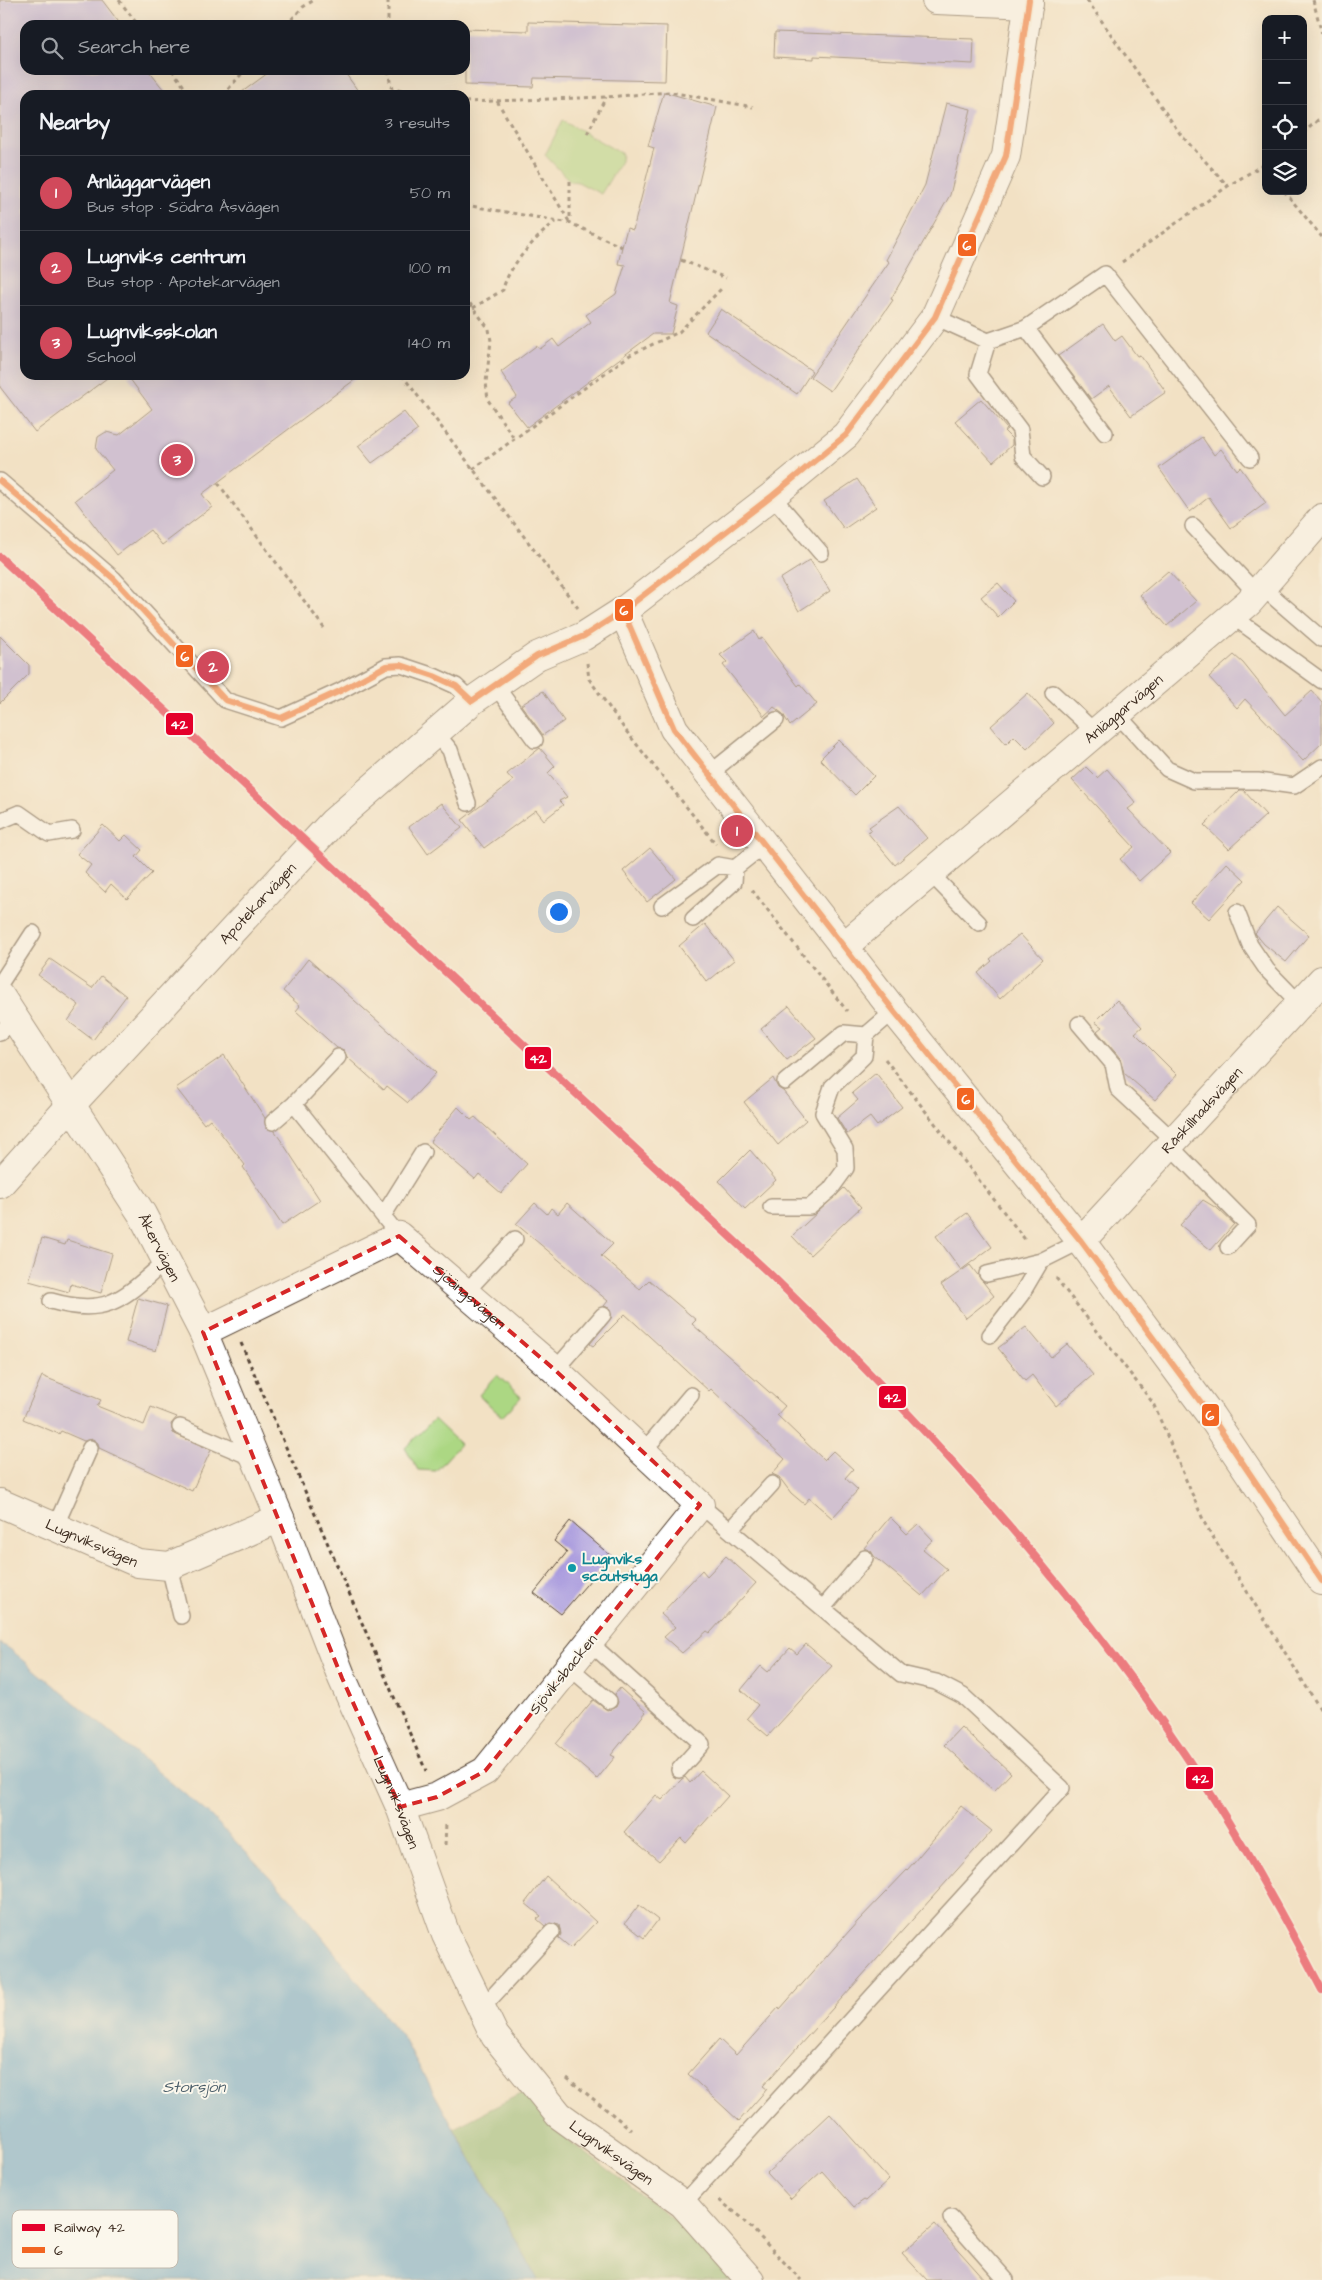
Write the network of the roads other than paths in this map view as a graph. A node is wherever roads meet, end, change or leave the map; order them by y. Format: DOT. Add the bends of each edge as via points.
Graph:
graph roads {
  1 [pos="936,0"];
  2 [pos="1029,2"];
  3 [pos="935,317"];
  4 [pos="1026,328"];
  5 [pos="988,341"];
  6 [pos="1104,433"];
  7 [pos="1250,458"];
  8 [pos="1042,477"];
  9 [pos="0,481"];
  10 [pos="772,496"];
  11 [pos="1322,518"];
  12 [pos="1193,526"];
  13 [pos="820,553"];
  14 [pos="1259,590"];
  15 [pos="624,611"];
  16 [pos="1232,616"];
  17 [pos="1322,639"];
  18 [pos="1322,681"];
  19 [pos="495,685"];
  20 [pos="1053,693"];
  21 [pos="472,701"];
  22 [pos="1117,714"];
  23 [pos="776,720"];
  24 [pos="1096,732"];
  25 [pos="436,733"];
  26 [pos="536,740"];
  27 [pos="1322,767"];
  28 [pos="709,774"];
  29 [pos="468,803"];
  30 [pos="0,821"];
  31 [pos="72,830"];
  32 [pos="764,846"];
  33 [pos="735,868"];
  34 [pos="930,873"];
  35 [pos="662,906"];
  36 [pos="1237,912"];
  37 [pos="693,919"];
  38 [pos="979,923"];
  39 [pos="33,933"];
  40 [pos="843,947"];
  41 [pos="1322,980"];
  42 [pos="0,984"];
  43 [pos="1300,1004"];
  44 [pos="894,1011"];
  45 [pos="5,1016"];
  46 [pos="1079,1024"];
  47 [pos="866,1035"];
  48 [pos="338,1057"];
  49 [pos="785,1082"];
  50 [pos="294,1104"];
  51 [pos="70,1106"];
  52 [pos="273,1122"];
  53 [pos="1171,1143"];
  54 [pos="423,1152"];
  55 [pos="0,1184"];
  56 [pos="771,1207"];
  57 [pos="391,1226"];
  58 [pos="515,1239"];
  59 [pos="1081,1240"];
  60 [pos="1228,1247"];
  61 [pos="166,1260"];
  62 [pos="1041,1260"];
  63 [pos="987,1274"];
  64 [pos="466,1293"];
  65 [pos="51,1302"];
  66 [pos="603,1314"];
  67 [pos="203,1332"];
  68 [pos="990,1334"];
  69 [pos="555,1370"];
  70 [pos="691,1396"];
  71 [pos="180,1427"];
  72 [pos="90,1448"];
  73 [pos="643,1452"];
  74 [pos="255,1459"];
  75 [pos="772,1484"];
  76 [pos="0,1503"];
  77 [pos="700,1505"];
  78 [pos="280,1518"];
  79 [pos="55,1527"];
  80 [pos="730,1530"];
  81 [pos="866,1558"];
  82 [pos="170,1566"];
  83 [pos="1322,1581"];
  84 [pos="823,1608"];
  85 [pos="181,1616"];
  86 [pos="589,1642"];
  87 [pos="569,1667"];
  88 [pos="608,1701"];
  89 [pos="679,1770"];
  90 [pos="400,1807"];
  91 [pos="552,1932"];
  92 [pos="482,2008"];
  93 [pos="691,2194"];
  94 [pos="951,2218"];
  95 [pos="750,2280"];
  96 [pos="1006,2280"];
  1 -- 2 [label="street"];
  2 -- 3 [label="street, Apotekarvägen" via="1006,156"];
  3 -- 5 [label="lane"];
  3 -- 10 [label="street, Apotekarvägen" via="846,435"];
  4 -- 5 [label="lane"];
  4 -- 6 [label="lane"];
  4 -- 7 [label="lane" via="1105,274"];
  5 -- 8 [label="lane" via="978,374 1020,430 1023,456"];
  9 -- 21 [label="lane" via="114,579 225,700 281,718 340,692 386,666 401,665 456,686"];
  10 -- 13 [label="lane"];
  10 -- 15 [label="street, Apotekarvägen"];
  11 -- 14 [label="street, Anläggarvägen"];
  12 -- 14 [label="lane"];
  14 -- 16 [label="street, Anläggarvägen"];
  14 -- 17 [label="lane"];
  15 -- 19 [label="street, Apotekarvägen" via="584,636 537,656"];
  15 -- 28 [label="street" via="674,729"];
  16 -- 18 [label="lane"];
  16 -- 22 [label="street, Anläggarvägen"];
  19 -- 21 [label="street, Apotekarvägen"];
  19 -- 26 [label="lane"];
  20 -- 24 [label="lane"];
  21 -- 25 [label="street, Apotekarvägen"];
  22 -- 24 [label="street, Anläggarvägen"];
  22 -- 27 [label="lane" via="1166,769 1194,781 1258,781 1294,786"];
  23 -- 28 [label="lane"];
  24 -- 34 [label="street, Anläggarvägen"];
  25 -- 29 [label="lane" via="450,750"];
  25 -- 51 [label="street, Apotekarvägen" via="333,822"];
  28 -- 32 [label="street"];
  30 -- 31 [label="lane" via="20,813 49,834"];
  32 -- 33 [label="lane"];
  32 -- 40 [label="street"];
  33 -- 35 [label="lane" via="718,865"];
  33 -- 37 [label="lane" via="734,882"];
  34 -- 38 [label="lane"];
  34 -- 40 [label="street, Anläggarvägen"];
  36 -- 43 [label="lane" via="1254,951 1267,970"];
  39 -- 42 [label="lane"];
  40 -- 44 [label="street"];
  41 -- 43 [label="street, Råskillnadsvägen"];
  43 -- 53 [label="street, Råskillnadsvägen"];
  44 -- 47 [label="lane"];
  44 -- 59 [label="street"];
  45 -- 51 [label="street, Åkervägen"];
  46 -- 53 [label="lane" via="1113,1064 1118,1089"];
  47 -- 49 [label="lane" via="844,1034"];
  47 -- 56 [label="lane" via="864,1056 832,1087 823,1112 845,1149 846,1168 830,1190 810,1208"];
  48 -- 50 [label="lane"];
  50 -- 52 [label="lane"];
  50 -- 57 [label="lane"];
  51 -- 55 [label="street, Apotekarvägen"];
  51 -- 61 [label="street, Åkervägen" via="142,1214"];
  53 -- 59 [label="street, Råskillnadsvägen"];
  53 -- 60 [label="lane" via="1248,1225"];
  54 -- 57 [label="lane"];
  57 -- 64 [label="street, Sjöängsvägen"];
  57 -- 67 [label="street"];
  58 -- 64 [label="lane"];
  59 -- 62 [label="lane"];
  59 -- 83 [label="street" via="1211,1416"];
  61 -- 65 [label="lane" via="120,1300 99,1308 72,1308"];
  61 -- 67 [label="street, Åkervägen"];
  62 -- 63 [label="lane"];
  62 -- 68 [label="lane" via="1021,1295"];
  64 -- 69 [label="street, Sjöängsvägen"];
  66 -- 69 [label="lane"];
  67 -- 74 [label="street, Åkervägen"];
  69 -- 73 [label="street, Sjöängsvägen"];
  70 -- 73 [label="lane"];
  71 -- 74 [label="lane"];
  72 -- 79 [label="lane"];
  73 -- 77 [label="street, Sjöängsvägen"];
  74 -- 78 [label="street, Åkervägen"];
  75 -- 80 [label="lane"];
  76 -- 79 [label="street, Lugnviksvägen"];
  77 -- 80 [label="lane"];
  77 -- 86 [label="street, Sjöviksbacken"];
  78 -- 82 [label="street, Lugnviksvägen"];
  78 -- 90 [label="street, Lugnviksvägen" via="342,1678"];
  79 -- 82 [label="street, Lugnviksvägen" via="138,1563"];
  80 -- 84 [label="lane"];
  81 -- 84 [label="lane"];
  82 -- 85 [label="lane"];
  84 -- 93 [label="lane" via="900,1674 936,1682 963,1696 1062,1788"];
  86 -- 87 [label="street, Sjöviksbacken"];
  86 -- 89 [label="lane" via="702,1744"];
  87 -- 88 [label="lane"];
  87 -- 90 [label="street, Sjöviksbacken" via="485,1770 437,1797"];
  90 -- 92 [label="street, Lugnviksvägen" via="446,1935"];
  91 -- 92 [label="lane"];
  92 -- 93 [label="street, Lugnviksvägen" via="495,2036 559,2115"];
  93 -- 95 [label="street, Lugnviksvägen"];
  94 -- 96 [label="lane"];
}
